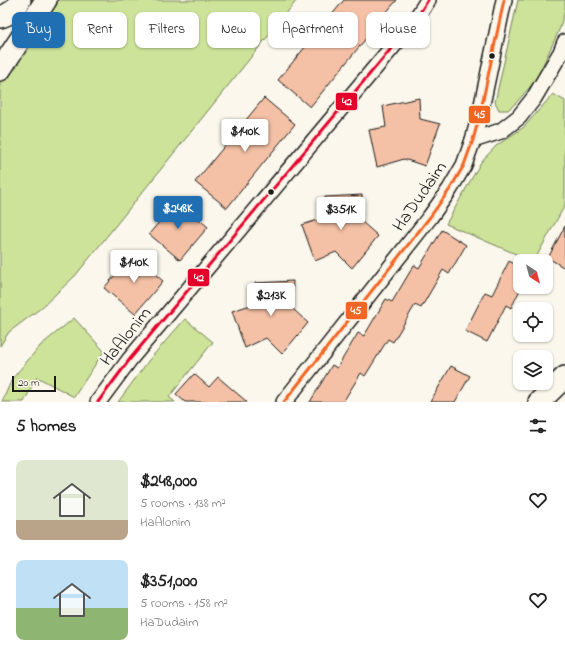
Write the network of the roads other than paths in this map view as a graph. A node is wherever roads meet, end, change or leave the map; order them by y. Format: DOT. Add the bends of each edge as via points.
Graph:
graph roads {
  1 [pos="20,0"];
  2 [pos="46,0"];
  3 [pos="428,0"];
  4 [pos="504,0"];
  5 [pos="1,18"];
  6 [pos="565,42"];
  7 [pos="0,70"];
  8 [pos="473,140"];
  9 [pos="565,377"];
  10 [pos="98,402"];
  11 [pos="284,402"];
  12 [pos="539,402"];
  1 -- 5 [label="main road" via="11,12"];
  2 -- 7 [label="main road"];
  3 -- 10 [label="street, HaAlonim" via="416,20 130,358"];
  4 -- 8 [label="street, HaDudaim"];
  6 -- 8 [label="street" via="534,98 519,117 501,131"];
  8 -- 11 [label="street, HaDudaim" via="464,165 430,217"];
  9 -- 12 [label="main road"];
}
